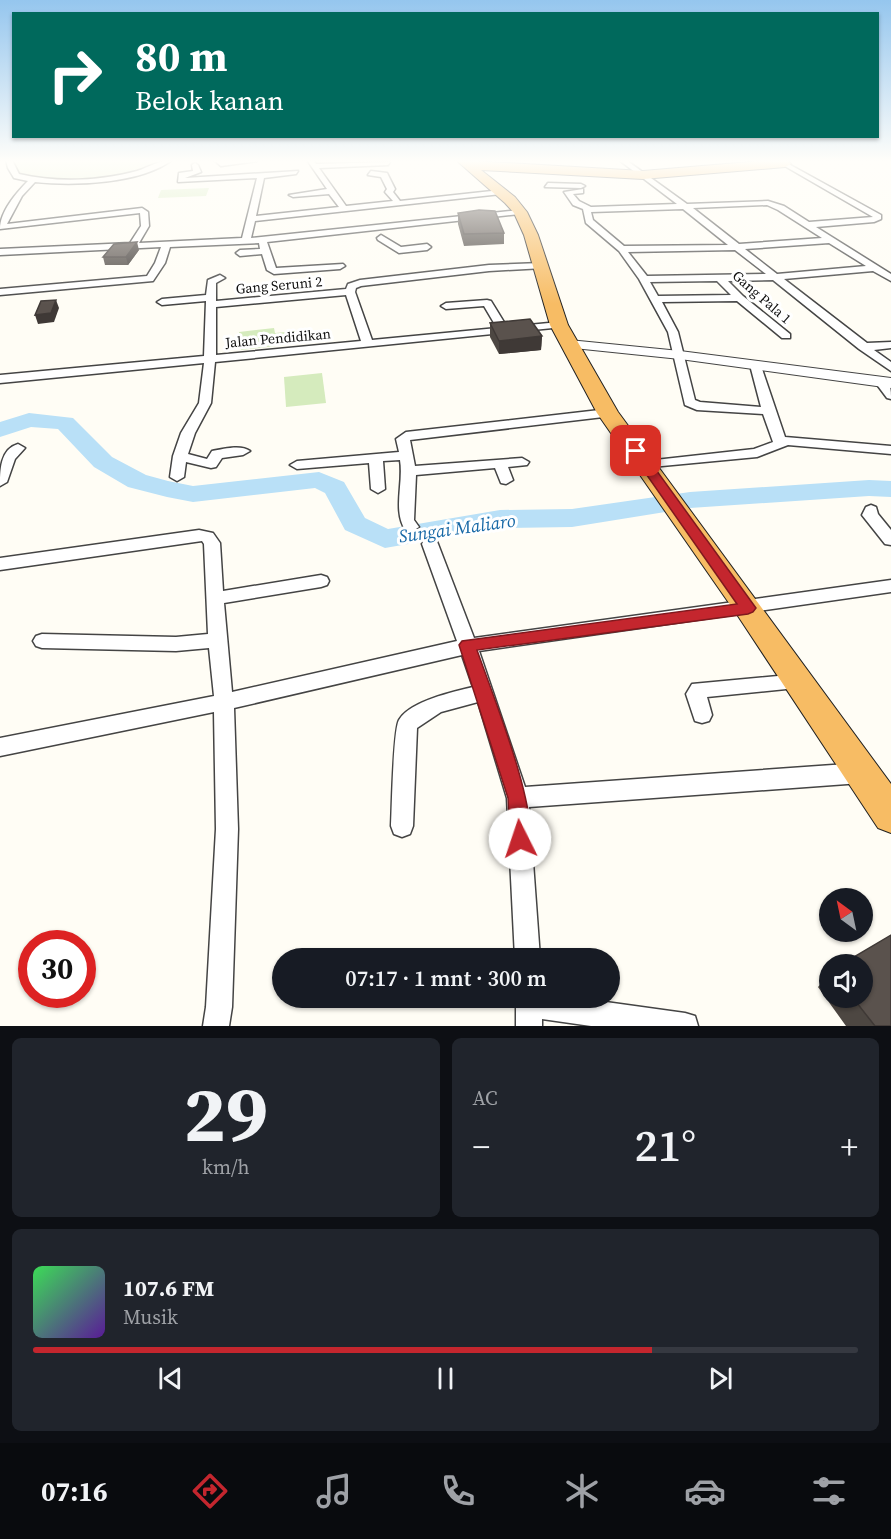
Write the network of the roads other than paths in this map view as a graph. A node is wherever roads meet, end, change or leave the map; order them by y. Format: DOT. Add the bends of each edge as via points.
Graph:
graph roads {
  1 [pos="12,208"];
  2 [pos="254,208"];
  3 [pos="354,208"];
  4 [pos="433,208"];
  5 [pos="445,208"];
  6 [pos="516,208"];
  7 [pos="643,208"];
  8 [pos="687,208"];
  9 [pos="780,208"];
  10 [pos="862,208"];
  11 [pos="344,209"];
  12 [pos="441,209"];
  13 [pos="588,209"];
  14 [pos="520,212"];
  15 [pos="252,219"];
  16 [pos="406,225"];
  17 [pos="805,225"];
  18 [pos="1,226"];
  19 [pos="262,240"];
  20 [pos="830,240"];
  21 [pos="246,241"];
  22 [pos="206,244"];
  23 [pos="166,245"];
  24 [pos="133,246"];
  25 [pos="427,247"];
  26 [pos="737,247"];
  27 [pos="622,249"];
  28 [pos="266,251"];
  29 [pos="0,252"];
  30 [pos="240,252"];
  31 [pos="202,256"];
  32 [pos="340,266"];
  33 [pos="541,266"];
  34 [pos="875,268"];
  35 [pos="773,277"];
  36 [pos="220,278"];
  37 [pos="891,278"];
  38 [pos="150,279"];
  39 [pos="644,279"];
  40 [pos="720,279"];
  41 [pos="0,292"];
  42 [pos="350,292"];
  43 [pos="739,298"];
  44 [pos="655,299"];
  45 [pos="211,301"];
  46 [pos="446,306"];
  47 [pos="559,325"];
  48 [pos="504,330"];
  49 [pos="786,336"];
  50 [pos="368,344"];
  51 [pos="568,344"];
  52 [pos="891,345"];
  53 [pos="863,347"];
  54 [pos="680,355"];
  55 [pos="210,359"];
  56 [pos="756,366"];
  57 [pos="891,368"];
  58 [pos="0,379"];
  59 [pos="886,382"];
  60 [pos="891,395"];
  61 [pos="768,411"];
  62 [pos="609,413"];
  63 [pos="780,442"];
  64 [pos="18,448"];
  65 [pos="891,450"];
  66 [pos="243,451"];
  67 [pos="407,455"];
  68 [pos="180,456"];
  69 [pos="376,458"];
  70 [pos="522,462"];
  71 [pos="500,464"];
  72 [pos="297,465"];
  73 [pos="646,465"];
  74 [pos="409,471"];
  75 [pos="177,477"];
  76 [pos="506,480"];
  77 [pos="0,482"];
  78 [pos="378,489"];
  79 [pos="871,510"];
  80 [pos="411,527"];
  81 [pos="891,540"];
  82 [pos="430,544"];
  83 [pos="0,564"];
  84 [pos="321,581"];
  85 [pos="891,586"];
  86 [pos="216,598"];
  87 [pos="748,608"];
  88 [pos="217,640"];
  89 [pos="42,641"];
  90 [pos="468,645"];
  91 [pos="799,682"];
  92 [pos="485,693"];
  93 [pos="224,702"];
  94 [pos="702,715"];
  95 [pos="0,747"];
  96 [pos="861,773"];
  97 [pos="518,798"];
  98 [pos="891,815"];
  99 [pos="402,826"];
  100 [pos="526,948"];
  101 [pos="529,1009"];
  102 [pos="216,1026"];
  103 [pos="684,1026"];
  1 -- 18 [label="street"];
  2 -- 15 [label="street"];
  3 -- 11 [label="street"];
  4 -- 12 [label="street"];
  5 -- 12 [label="street"];
  6 -- 14 [label="highway"];
  7 -- 13 [label="street"];
  8 -- 26 [label="street"];
  9 -- 17 [label="street"];
  10 -- 17 [label="street" via="878,217"];
  11 -- 15 [label="street"];
  12 -- 14 [label="street"];
  12 -- 16 [label="street"];
  13 -- 27 [label="street" via="585,211 589,221"];
  14 -- 33 [label="highway"];
  15 -- 21 [label="street"];
  16 -- 19 [label="street"];
  16 -- 25 [label="street" via="412,233 377,238 399,250"];
  17 -- 20 [label="street"];
  18 -- 24 [label="street" via="141,210 145,226"];
  19 -- 21 [label="street"];
  19 -- 28 [label="street"];
  20 -- 26 [label="street"];
  20 -- 34 [label="street"];
  21 -- 22 [label="street"];
  22 -- 23 [label="street"];
  22 -- 31 [label="street"];
  23 -- 24 [label="street"];
  23 -- 38 [label="street"];
  24 -- 29 [label="street"];
  26 -- 27 [label="street"];
  26 -- 35 [label="street"];
  27 -- 39 [label="street"];
  28 -- 30 [label="street"];
  28 -- 32 [label="street" via="274,271"];
  33 -- 42 [label="street, Gang Seruni 2" via="360,283 351,286"];
  33 -- 47 [label="highway"];
  34 -- 35 [label="street"];
  34 -- 37 [label="street"];
  35 -- 40 [label="street"];
  35 -- 53 [label="street"];
  36 -- 45 [label="street" via="211,282"];
  38 -- 41 [label="street"];
  38 -- 45 [label="street, Gang Seruni 2" via="161,297"];
  39 -- 40 [label="street"];
  39 -- 44 [label="street"];
  40 -- 43 [label="street, Gang Pala 1"];
  42 -- 45 [label="street, Gang Seruni 2"];
  42 -- 50 [label="street"];
  43 -- 44 [label="street"];
  43 -- 49 [label="street, Gang Pala 1"];
  44 -- 54 [label="street" via="674,332"];
  45 -- 55 [label="street"];
  46 -- 48 [label="street" via="487,303"];
  47 -- 48 [label="street, Jalan Pendidikan"];
  47 -- 51 [label="highway"];
  48 -- 50 [label="street, Jalan Pendidikan"];
  50 -- 55 [label="street, Jalan Pendidikan"];
  51 -- 54 [label="street"];
  51 -- 62 [label="highway"];
  52 -- 53 [label="street"];
  53 -- 57 [label="street"];
  54 -- 56 [label="street"];
  54 -- 61 [label="street" via="691,404"];
  55 -- 58 [label="street, Jalan Pendidikan"];
  55 -- 68 [label="street" via="205,403"];
  56 -- 59 [label="street"];
  56 -- 61 [label="street"];
  59 -- 60 [label="street"];
  61 -- 63 [label="street"];
  62 -- 67 [label="street" via="410,434 403,439"];
  62 -- 73 [label="highway"];
  63 -- 65 [label="street"];
  63 -- 73 [label="street" via="757,453"];
  64 -- 77 [label="street" via="9,458"];
  66 -- 68 [label="street" via="217,454 211,464"];
  67 -- 69 [label="street"];
  67 -- 74 [label="street"];
  68 -- 75 [label="street"];
  69 -- 72 [label="street"];
  69 -- 78 [label="street"];
  70 -- 71 [label="street"];
  71 -- 74 [label="street"];
  71 -- 76 [label="street"];
  73 -- 87 [label="highway"];
  74 -- 80 [label="street" via="406,520"];
  79 -- 81 [label="street" via="870,516"];
  82 -- 90 [label="street"];
  83 -- 86 [label="street" via="199,535 212,543"];
  84 -- 86 [label="street"];
  85 -- 87 [label="street"];
  86 -- 88 [label="street"];
  87 -- 90 [label="street"];
  87 -- 91 [label="highway"];
  88 -- 89 [label="street" via="176,644"];
  88 -- 93 [label="street"];
  90 -- 92 [label="street"];
  90 -- 93 [label="street"];
  91 -- 94 [label="street" via="699,690 696,694"];
  91 -- 96 [label="highway"];
  92 -- 97 [label="street"];
  92 -- 99 [label="street" via="442,702 407,724"];
  93 -- 95 [label="street"];
  93 -- 102 [label="street" via="227,828"];
  96 -- 97 [label="street"];
  96 -- 98 [label="highway"];
  97 -- 100 [label="street"];
  101 -- 103 [label="street"];
}
